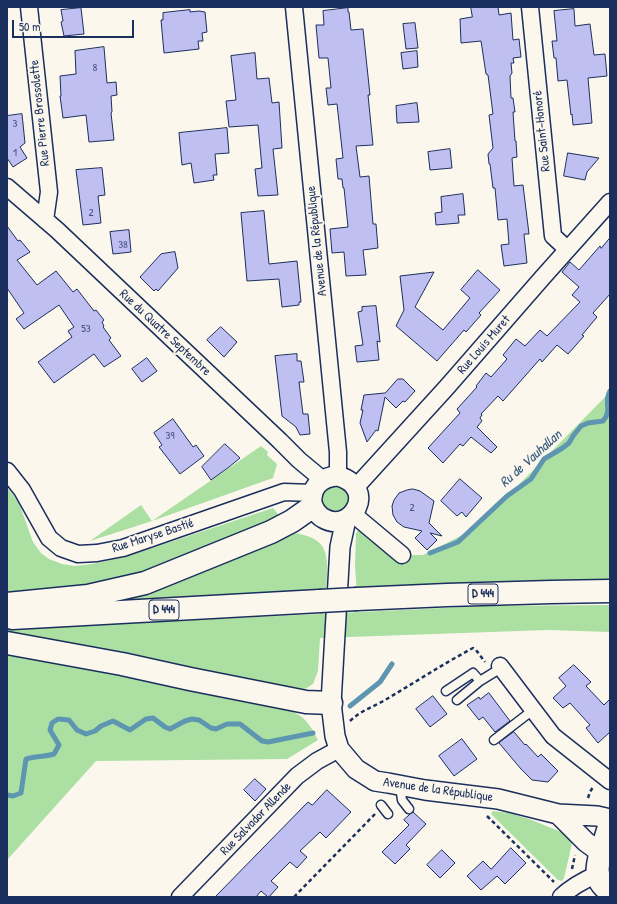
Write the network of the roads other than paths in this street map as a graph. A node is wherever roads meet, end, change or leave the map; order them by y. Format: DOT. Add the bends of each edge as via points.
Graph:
graph roads {
  1 [pos="29,7"];
  2 [pos="294,7"];
  3 [pos="530,7"];
  4 [pos="7,187"];
  5 [pos="610,202"];
  6 [pos="45,220"];
  7 [pos="567,249"];
  8 [pos="7,471"];
  9 [pos="356,487"];
  10 [pos="321,489"];
  11 [pos="343,518"];
  12 [pos="402,555"];
  13 [pos="610,591"];
  14 [pos="7,604"];
  15 [pos="7,618"];
  16 [pos="7,643"];
  17 [pos="501,667"];
  18 [pos="480,681"];
  19 [pos="446,691"];
  20 [pos="457,700"];
  21 [pos="331,703"];
  22 [pos="533,710"];
  23 [pos="494,740"];
  24 [pos="339,749"];
  25 [pos="610,781"];
  26 [pos="400,786"];
  27 [pos="381,805"];
  28 [pos="409,809"];
  29 [pos="388,814"];
  30 [pos="558,814"];
  31 [pos="610,819"];
  32 [pos="610,826"];
  33 [pos="604,881"];
  34 [pos="180,897"];
  35 [pos="561,897"];
  1 -- 6 [label="street, Rue Pierre Brossolette" via="49,192"];
  2 -- 10 [label="street, Avenue de la République" via="338,452"];
  3 -- 7 [label="street, Rue Saint-Honoré" via="553,236"];
  4 -- 6 [label="street, Rue du Quatre Septembre"];
  5 -- 7 [label="street, Rue Louis Muret"];
  6 -- 10 [label="street, Rue du Quatre Septembre" via="280,441 299,460"];
  7 -- 9 [label="street, Rue Louis Muret" via="447,388"];
  8 -- 10 [label="street, Rue Maryse Bastié" via="22,490 49,538 61,548 78,554 123,548 284,492"];
  9 -- 10 [label="street" via="346,478"];
  9 -- 11 [label="street" via="357,507"];
  10 -- 11 [label="street" via="323,518"];
  10 -- 14 [label="main road" via="292,521 271,532 145,582 88,596"];
  11 -- 12 [label="street"];
  11 -- 21 [label="street, Avenue de la République"];
  13 -- 15 [label="main road, D 444, bridge" via="357,599"];
  16 -- 21 [label="main road" via="306,702"];
  17 -- 18 [label="lane"];
  17 -- 22 [label="street"];
  18 -- 19 [label="lane" via="473,673"];
  18 -- 20 [label="lane"];
  21 -- 24 [label="street, Avenue de la République"];
  22 -- 23 [label="lane"];
  22 -- 25 [label="street" via="553,736"];
  24 -- 26 [label="street, Avenue de la République" via="356,769 375,781"];
  24 -- 34 [label="street, Rue Salvador Allende" via="297,776"];
  26 -- 28 [label="lane" via="402,800"];
  26 -- 30 [label="street, Avenue de la République" via="498,799"];
  27 -- 29 [label="lane"];
  30 -- 31 [label="street, Avenue de la République"];
  30 -- 33 [label="street" via="586,842"];
  32 -- 33 [label="main road"];
  33 -- 35 [label="street" via="574,879"];
}
